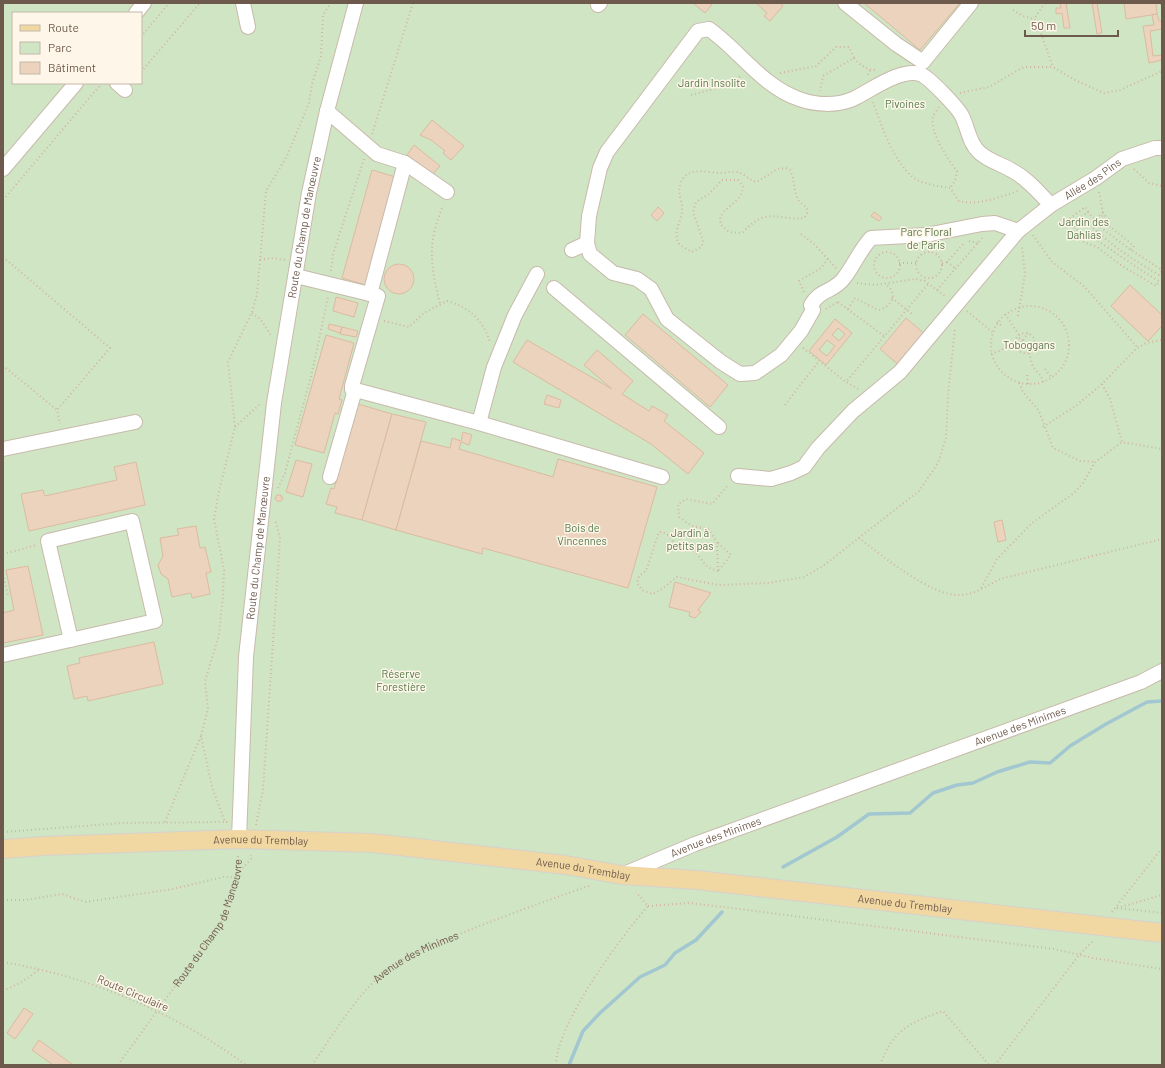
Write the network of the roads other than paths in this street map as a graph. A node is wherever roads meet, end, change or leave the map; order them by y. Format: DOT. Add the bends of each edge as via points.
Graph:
graph roads {
  1 [pos="144,3"];
  2 [pos="243,3"];
  3 [pos="356,3"];
  4 [pos="845,3"];
  5 [pos="971,3"];
  6 [pos="137,12"];
  7 [pos="248,27"];
  8 [pos="75,84"];
  9 [pos="327,111"];
  10 [pos="1162,148"];
  11 [pos="405,163"];
  12 [pos="3,168"];
  13 [pos="447,192"];
  14 [pos="1051,205"];
  15 [pos="1018,231"];
  16 [pos="587,243"];
  17 [pos="572,250"];
  18 [pos="297,270"];
  19 [pos="537,274"];
  20 [pos="554,288"];
  21 [pos="370,294"];
  22 [pos="355,390"];
  23 [pos="135,422"];
  24 [pos="479,423"];
  25 [pos="719,427"];
  26 [pos="3,449"];
  27 [pos="738,476"];
  28 [pos="330,477"];
  29 [pos="662,477"];
  30 [pos="71,640"];
  31 [pos="3,655"];
  32 [pos="1162,671"];
  33 [pos="244,834"];
  34 [pos="3,849"];
  35 [pos="622,875"];
  36 [pos="1162,932"];
  1 -- 6 [label="street"];
  2 -- 7 [label="street"];
  3 -- 9 [label="street, Route du Champ de Manœuvre"];
  4 -- 5 [label="street" via="923,62"];
  8 -- 12 [label="street"];
  9 -- 11 [label="street" via="377,154"];
  9 -- 18 [label="street, Route du Champ de Manœuvre" via="309,193"];
  10 -- 14 [label="street, Allée des Pins" via="1155,148 1122,160"];
  11 -- 13 [label="street"];
  11 -- 21 [label="street"];
  14 -- 15 [label="street, Allée des Pins"];
  14 -- 16 [label="street" via="1013,171 992,162 978,152 962,114 932,82 919,74 897,76 852,99 819,104 798,99 756,72 709,29 698,31 607,152 600,168 589,216"];
  15 -- 16 [label="street" via="995,224 982,224 926,235 871,238 845,278 838,285 816,296 811,305 813,310 781,356 755,374 740,374 721,362 667,319 651,289 637,279 613,273 590,254"];
  15 -- 27 [label="street, Allée des Pins" via="900,372 869,396 818,448 804,467 770,479"];
  16 -- 17 [label="street"];
  18 -- 21 [label="street" via="330,284"];
  18 -- 33 [label="street, Route du Champ de Manœuvre" via="274,403 248,641"];
  19 -- 24 [label="street" via="515,315 494,367"];
  20 -- 25 [label="street"];
  21 -- 22 [label="street" via="378,296 352,386"];
  22 -- 24 [label="street"];
  22 -- 28 [label="street"];
  23 -- 26 [label="street"];
  24 -- 29 [label="street"];
  30 -- 30 [label="street" via="155,621 132,521 48,541"];
  30 -- 31 [label="street"];
  32 -- 35 [label="street, Avenue des Minimes" via="1141,682 695,844"];
  33 -- 34 [label="main road, Avenue du Tremblay"];
  33 -- 35 [label="main road, Avenue du Tremblay" via="374,842 566,865"];
  35 -- 36 [label="main road, Avenue du Tremblay" via="697,880"];
}
